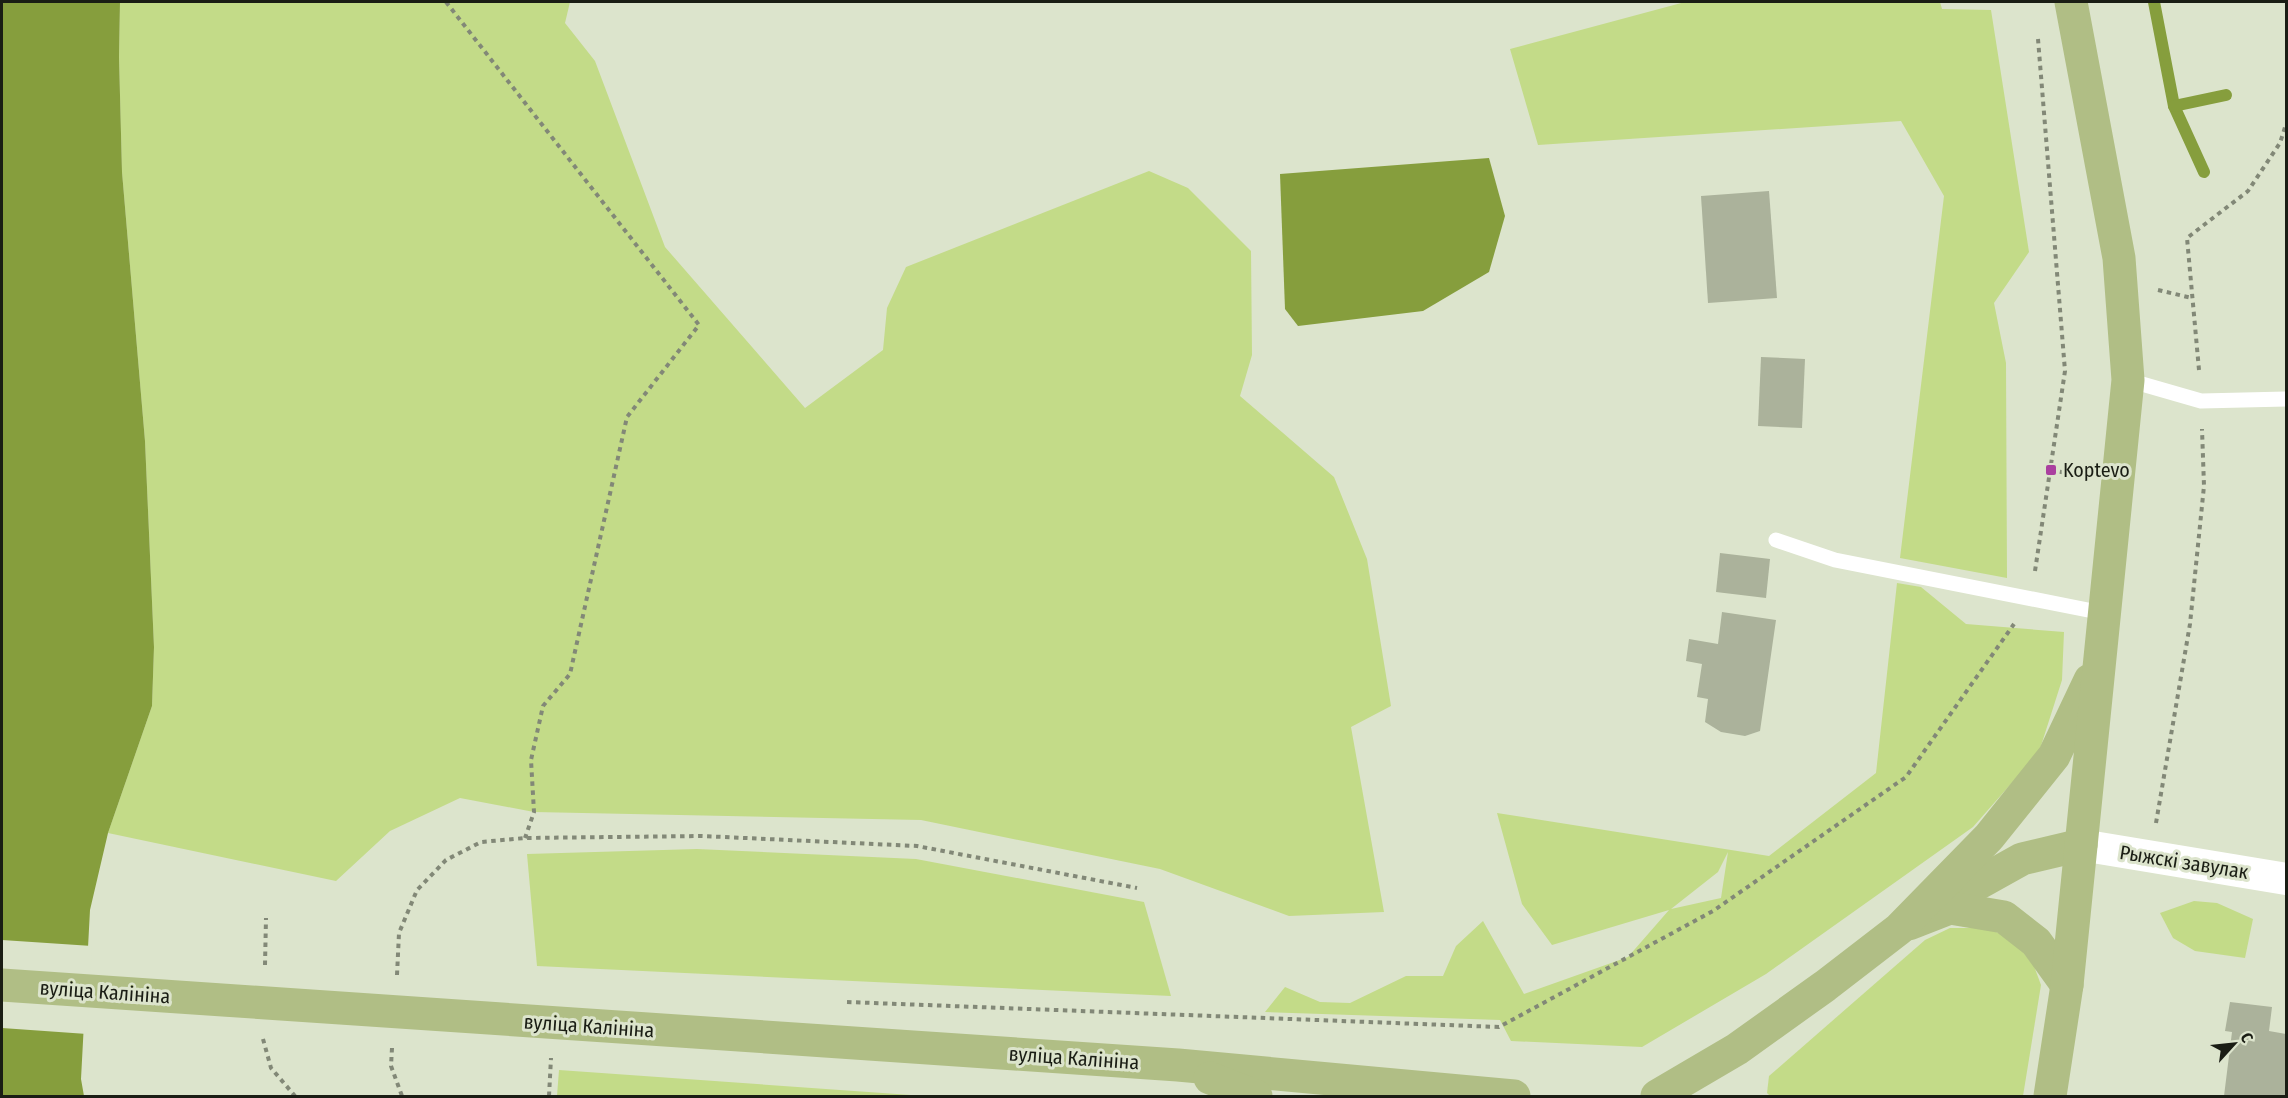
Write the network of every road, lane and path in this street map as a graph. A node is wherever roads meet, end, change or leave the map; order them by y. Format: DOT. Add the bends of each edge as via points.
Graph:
graph roads {
  1 [pos="446,2"];
  2 [pos="2071,2"];
  3 [pos="2037,37"];
  4 [pos="2286,124"];
  5 [pos="2128,380"];
  6 [pos="2286,399"];
  7 [pos="2201,401"];
  8 [pos="1776,540"];
  9 [pos="2031,599"];
  10 [pos="2103,613"];
  11 [pos="2101,657"];
  12 [pos="2154,830"];
  13 [pos="525,838"];
  14 [pos="2081,846"];
  15 [pos="2286,879"];
  16 [pos="1137,888"];
  17 [pos="1899,928"];
  18 [pos="397,977"];
  19 [pos="2,985"];
  20 [pos="2067,985"];
  21 [pos="840,1002"];
  22 [pos="393,1044"];
  23 [pos="1178,1065"];
  24 [pos="550,1069"];
  25 [pos="402,1096"];
  26 [pos="549,1096"];
  27 [pos="1256,1096"];
  28 [pos="1514,1096"];
  29 [pos="1658,1096"];
  30 [pos="2050,1096"];
  1 -- 13 [label="path" via="699,325 627,417 570,674 543,706 531,760 534,812"];
  2 -- 5 [label="main road" via="2119,258"];
  3 -- 9 [label="path" via="2065,371"];
  4 -- 7 [label="path" via="2280,143 2248,191 2187,238"];
  5 -- 7 [label="lane"];
  5 -- 10 [label="main road"];
  6 -- 7 [label="lane"];
  7 -- 12 [label="path" via="2204,486 2190,624"];
  8 -- 9 [label="lane" via="1835,561"];
  9 -- 10 [label="lane"];
  9 -- 21 [label="path" via="1906,777 1713,911 1499,1027"];
  10 -- 11 [label="main road"];
  11 -- 14 [label="main road"];
  11 -- 17 [label="main road" via="2054,756 1989,837"];
  13 -- 16 [label="path" via="702,836 917,846"];
  13 -- 18 [label="path" via="481,842 446,860 417,890 399,933"];
  14 -- 15 [label="street, Рыжскі завулак"];
  14 -- 17 [label="main road" via="2022,859"];
  14 -- 20 [label="main road"];
  17 -- 20 [label="main road" via="1950,908 2004,917 2036,942"];
  17 -- 29 [label="main road" via="1737,1049"];
  19 -- 23 [label="main road, вуліца Калініна"];
  20 -- 30 [label="main road"];
  22 -- 25 [label="path" via="391,1066"];
  23 -- 27 [label="main road, вуліца Калініна"];
  23 -- 28 [label="main road, вуліца Калініна"];
  24 -- 26 [label="path"];
}
